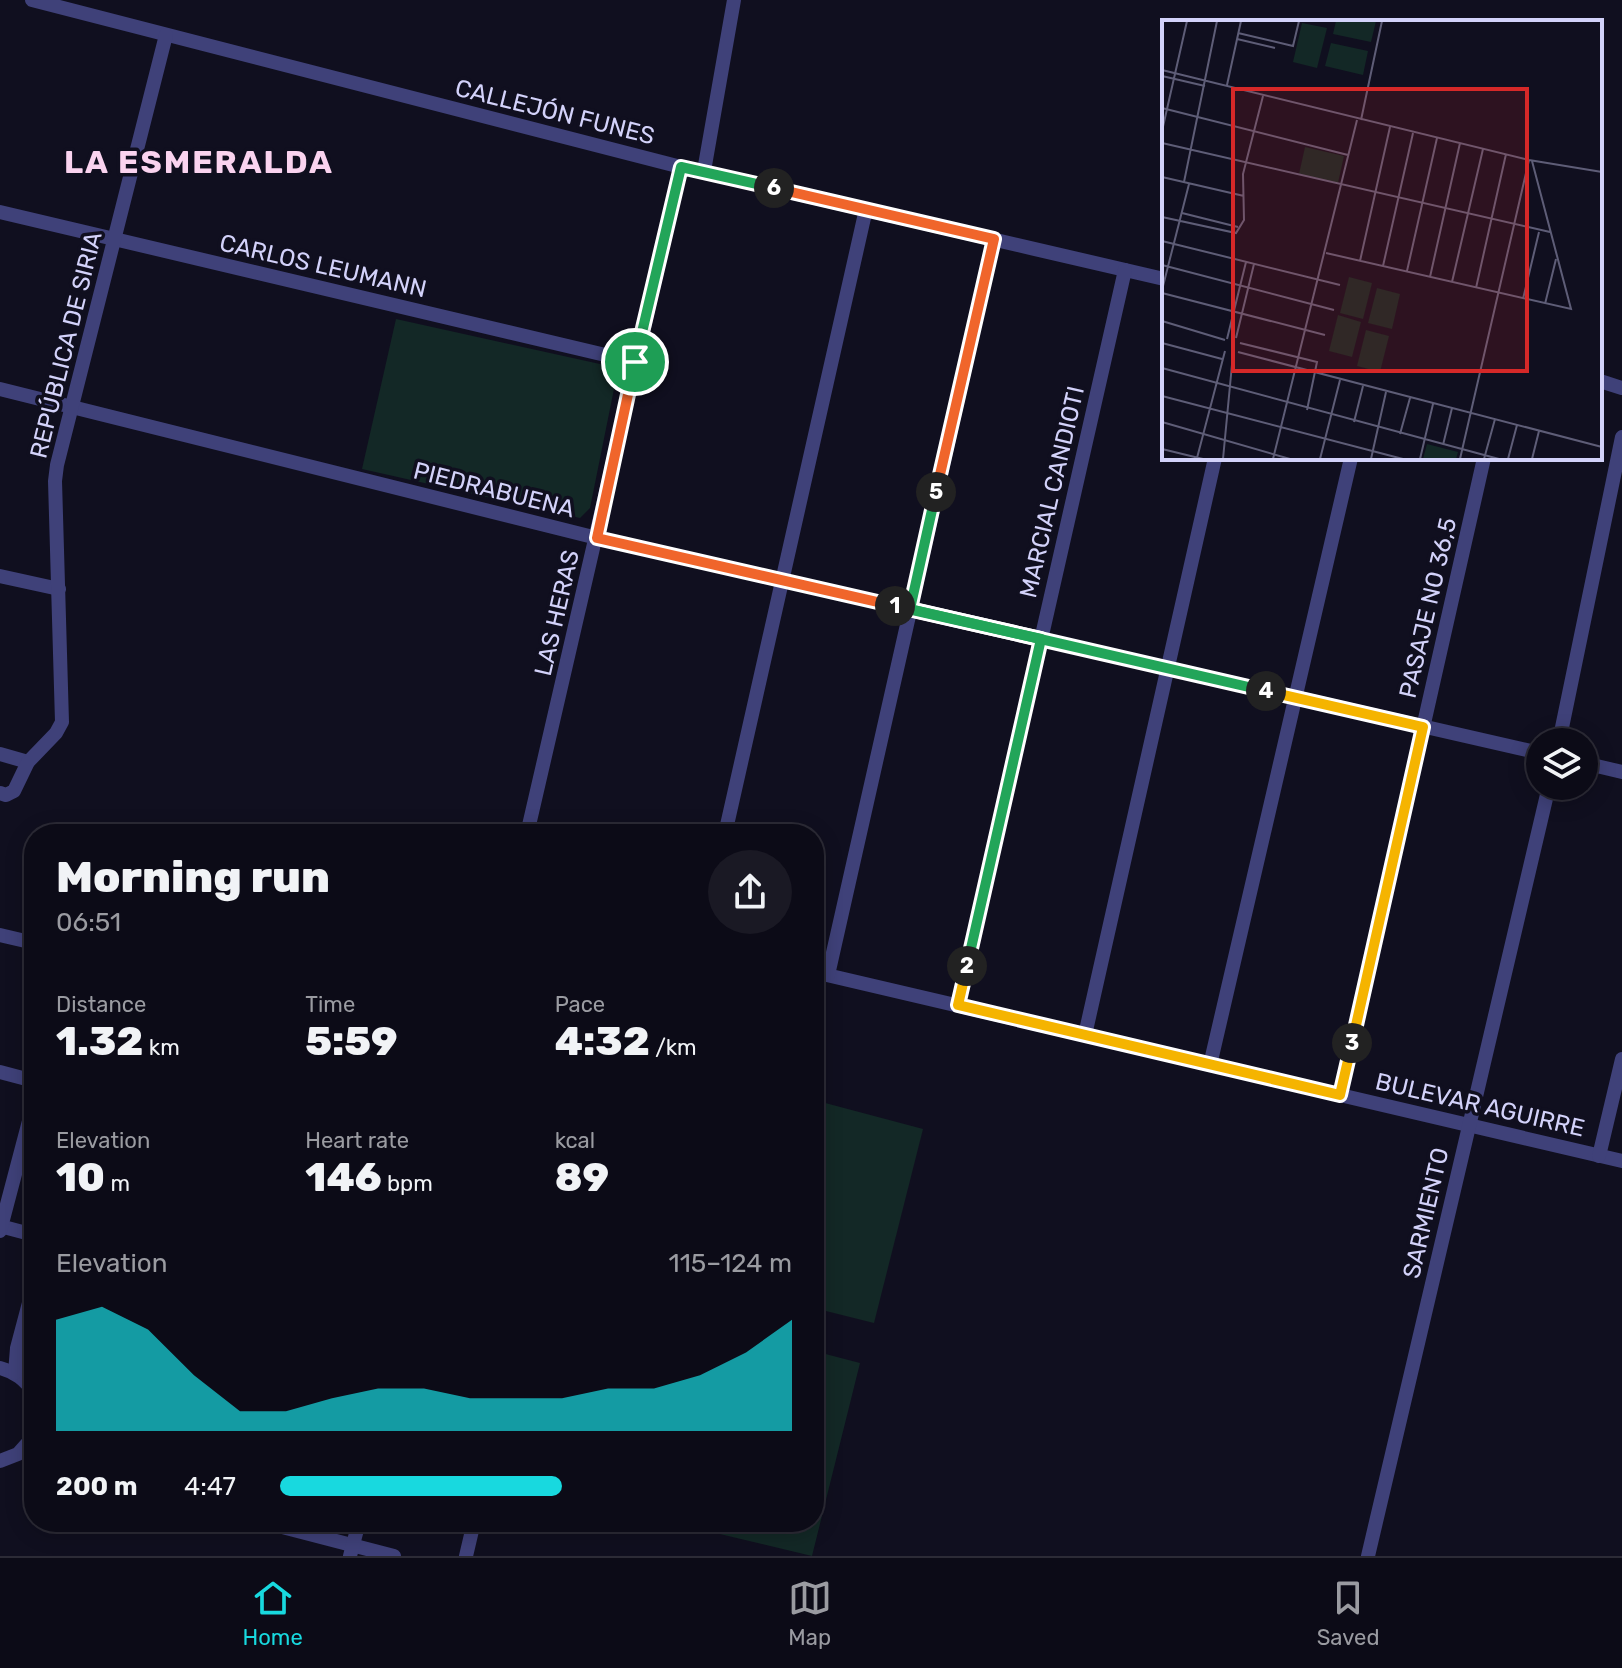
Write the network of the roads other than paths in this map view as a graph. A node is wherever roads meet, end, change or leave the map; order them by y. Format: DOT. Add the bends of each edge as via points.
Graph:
graph roads {
  1 [pos="32,0"];
  2 [pos="734,0"];
  3 [pos="166,35"];
  4 [pos="681,167"];
  5 [pos="704,171"];
  6 [pos="866,209"];
  7 [pos="0,212"];
  8 [pos="994,239"];
  9 [pos="115,240"];
  10 [pos="1125,270"];
  11 [pos="1162,279"];
  12 [pos="635,362"];
  13 [pos="1602,382"];
  14 [pos="1622,388"];
  15 [pos="0,389"];
  16 [pos="72,406"];
  17 [pos="1622,437"];
  18 [pos="1215,460"];
  19 [pos="1351,460"];
  20 [pos="1484,460"];
  21 [pos="597,538"];
  22 [pos="0,576"];
  23 [pos="782,580"];
  24 [pos="59,589"];
  25 [pos="910,609"];
  26 [pos="1041,639"];
  27 [pos="1168,668"];
  28 [pos="1295,697"];
  29 [pos="1423,727"];
  30 [pos="1562,728"];
  31 [pos="1526,750"];
  32 [pos="0,754"];
  33 [pos="28,762"];
  34 [pos="1598,766"];
  35 [pos="1622,772"];
  36 [pos="3,794"];
  37 [pos="1546,800"];
  38 [pos="529,824"];
  39 [pos="727,824"];
  40 [pos="0,935"];
  41 [pos="24,941"];
  42 [pos="824,961"];
  43 [pos="824,974"];
  44 [pos="958,1005"];
  45 [pos="1085,1035"];
  46 [pos="1622,1059"];
  47 [pos="1210,1065"];
  48 [pos="0,1072"];
  49 [pos="24,1078"];
  50 [pos="1340,1095"];
  51 [pos="1470,1125"];
  52 [pos="24,1139"];
  53 [pos="1599,1156"];
  54 [pos="1622,1161"];
  55 [pos="0,1228"];
  56 [pos="24,1233"];
  57 [pos="24,1322"];
  58 [pos="7,1370"];
  59 [pos="24,1450"];
  60 [pos="0,1461"];
  61 [pos="293,1532"];
  62 [pos="472,1532"];
  63 [pos="351,1551"];
  64 [pos="394,1556"];
  65 [pos="466,1556"];
  66 [pos="1368,1556"];
  1 -- 3 [label="street, CALLEJÓN FUNES"];
  2 -- 5 [label="street"];
  3 -- 4 [label="street, CALLEJÓN FUNES"];
  3 -- 9 [label="street, REPÚBLICA DE SIRIA"];
  4 -- 5 [label="street, CALLEJÓN FUNES"];
  4 -- 12 [label="street, LAS HERAS"];
  5 -- 6 [label="street, CALLEJÓN FUNES"];
  6 -- 8 [label="street, CALLEJÓN FUNES"];
  6 -- 23 [label="street"];
  7 -- 9 [label="street, CARLOS LEUMANN"];
  8 -- 10 [label="street, CALLEJÓN FUNES"];
  8 -- 25 [label="street"];
  9 -- 12 [label="street, CARLOS LEUMANN"];
  9 -- 16 [label="street, REPÚBLICA DE SIRIA"];
  10 -- 11 [label="street, CALLEJÓN FUNES"];
  10 -- 26 [label="street, MARCIAL CANDIOTI"];
  12 -- 21 [label="street, LAS HERAS"];
  13 -- 14 [label="street"];
  15 -- 16 [label="street, PIEDRABUENA"];
  16 -- 21 [label="street, PIEDRABUENA"];
  16 -- 24 [label="street, REPÚBLICA DE SIRIA" via="55,481"];
  17 -- 30 [label="street"];
  18 -- 27 [label="street"];
  19 -- 28 [label="street"];
  20 -- 29 [label="street, PASAJE NO 36,5"];
  21 -- 23 [label="street, PIEDRABUENA"];
  21 -- 38 [label="street, LAS HERAS"];
  22 -- 24 [label="street"];
  23 -- 25 [label="street, PIEDRABUENA"];
  23 -- 39 [label="street"];
  24 -- 33 [label="street, REPÚBLICA DE SIRIA" via="62,722"];
  25 -- 26 [label="street, PIEDRABUENA"];
  25 -- 42 [label="street"];
  26 -- 27 [label="street, PIEDRABUENA"];
  26 -- 44 [label="street, MARCIAL CANDIOTI"];
  27 -- 28 [label="street, PIEDRABUENA"];
  27 -- 45 [label="street"];
  28 -- 29 [label="street, PIEDRABUENA"];
  28 -- 47 [label="street"];
  29 -- 31 [label="street, PIEDRABUENA"];
  29 -- 50 [label="street, PASAJE NO 36,5"];
  32 -- 33 [label="street"];
  33 -- 36 [label="street, REPÚBLICA DE SIRIA" via="14,791"];
  34 -- 35 [label="street"];
  37 -- 51 [label="street, SARMIENTO"];
  40 -- 41 [label="street"];
  43 -- 44 [label="street, BULEVAR AGUIRRE"];
  44 -- 45 [label="street, BULEVAR AGUIRRE"];
  45 -- 47 [label="street, BULEVAR AGUIRRE"];
  46 -- 53 [label="street"];
  47 -- 50 [label="street, BULEVAR AGUIRRE"];
  48 -- 49 [label="street"];
  50 -- 51 [label="street, BULEVAR AGUIRRE"];
  51 -- 53 [label="street, BULEVAR AGUIRRE"];
  51 -- 66 [label="street, SARMIENTO"];
  52 -- 55 [label="street"];
  53 -- 54 [label="street, BULEVAR AGUIRRE"];
  55 -- 56 [label="street"];
  57 -- 58 [label="street"];
  59 -- 60 [label="street"];
  61 -- 63 [label="street"];
  62 -- 65 [label="street"];
  63 -- 64 [label="street"];
}
